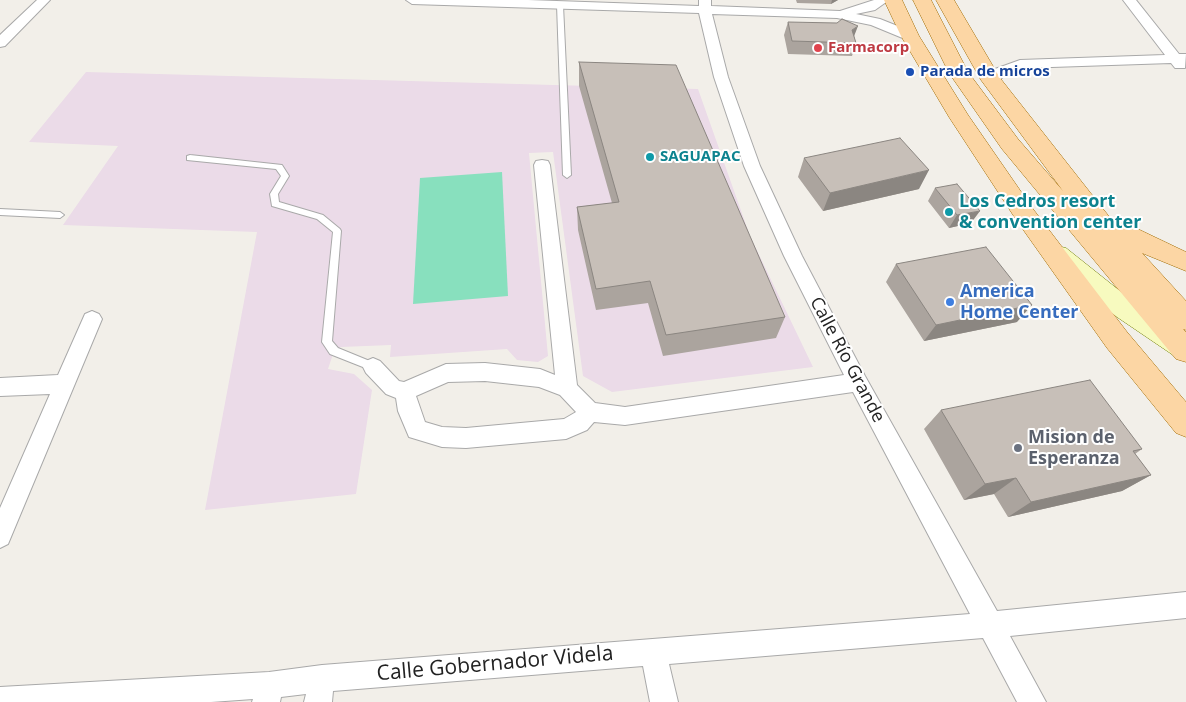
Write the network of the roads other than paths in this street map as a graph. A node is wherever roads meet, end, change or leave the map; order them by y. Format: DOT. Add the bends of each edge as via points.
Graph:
graph roads {
  1 [pos="44,0"];
  2 [pos="412,0"];
  3 [pos="883,0"];
  4 [pos="893,0"];
  5 [pos="922,0"];
  6 [pos="945,0"];
  7 [pos="1129,0"];
  8 [pos="560,5"];
  9 [pos="705,5"];
  10 [pos="837,14"];
  11 [pos="910,36"];
  12 [pos="0,43"];
  13 [pos="1180,58"];
  14 [pos="1186,70"];
  15 [pos="991,80"];
  16 [pos="190,158"];
  17 [pos="542,165"];
  18 [pos="567,175"];
  19 [pos="1047,188"];
  20 [pos="0,212"];
  21 [pos="60,215"];
  22 [pos="1096,218"];
  23 [pos="1052,251"];
  24 [pos="1186,262"];
  25 [pos="92,319"];
  26 [pos="1186,319"];
  27 [pos="1185,350"];
  28 [pos="372,367"];
  29 [pos="858,382"];
  30 [pos="63,384"];
  31 [pos="0,387"];
  32 [pos="567,389"];
  33 [pos="405,391"];
  34 [pos="590,412"];
  35 [pos="1186,424"];
  36 [pos="0,536"];
  37 [pos="1186,606"];
  38 [pos="990,625"];
  39 [pos="653,651"];
  40 [pos="320,690"];
  41 [pos="268,693"];
  42 [pos="0,701"];
  43 [pos="664,702"];
  44 [pos="1032,702"];
  1 -- 12 [label="street"];
  2 -- 8 [label="street"];
  3 -- 10 [label="street" via="870,7"];
  4 -- 11 [label="main road"];
  5 -- 19 [label="main road" via="959,73 1010,144"];
  6 -- 15 [label="main road"];
  7 -- 13 [label="street"];
  8 -- 9 [label="street"];
  8 -- 18 [label="lane"];
  9 -- 10 [label="street"];
  9 -- 29 [label="street, Calle Río Grande" via="721,77 752,166 793,256"];
  10 -- 11 [label="street" via="875,22"];
  11 -- 23 [label="main road" via="959,117"];
  13 -- 14 [label="street"];
  13 -- 15 [label="street" via="1020,64"];
  15 -- 22 [label="main road"];
  16 -- 28 [label="lane" via="279,167 285,176 274,194 275,204 320,217 337,232 327,342 334,351"];
  17 -- 32 [label="street"];
  19 -- 22 [label="main road"];
  19 -- 27 [label="main road"];
  20 -- 21 [label="lane"];
  22 -- 24 [label="main road"];
  22 -- 26 [label="main road"];
  23 -- 27 [label="main road" via="1126,310"];
  23 -- 35 [label="main road" via="1117,340"];
  25 -- 30 [label="street"];
  28 -- 33 [label="street" via="393,388"];
  29 -- 34 [label="street" via="625,416"];
  29 -- 38 [label="street, Calle Río Grande"];
  30 -- 31 [label="street"];
  30 -- 36 [label="street"];
  32 -- 33 [label="street" via="540,378 485,372 446,373"];
  32 -- 34 [label="street"];
  33 -- 34 [label="street" via="417,430 442,437 466,438 566,429 579,423"];
  37 -- 38 [label="street, Calle Gobernador Videla"];
  38 -- 39 [label="street, Calle Gobernador Videla"];
  38 -- 44 [label="street, Calle Río Grande"];
  39 -- 40 [label="street, Calle Gobernador Videla"];
  39 -- 43 [label="street"];
  40 -- 41 [label="street, Calle Gobernador Videla"];
  41 -- 42 [label="street, Calle Gobernador Videla"];
}
